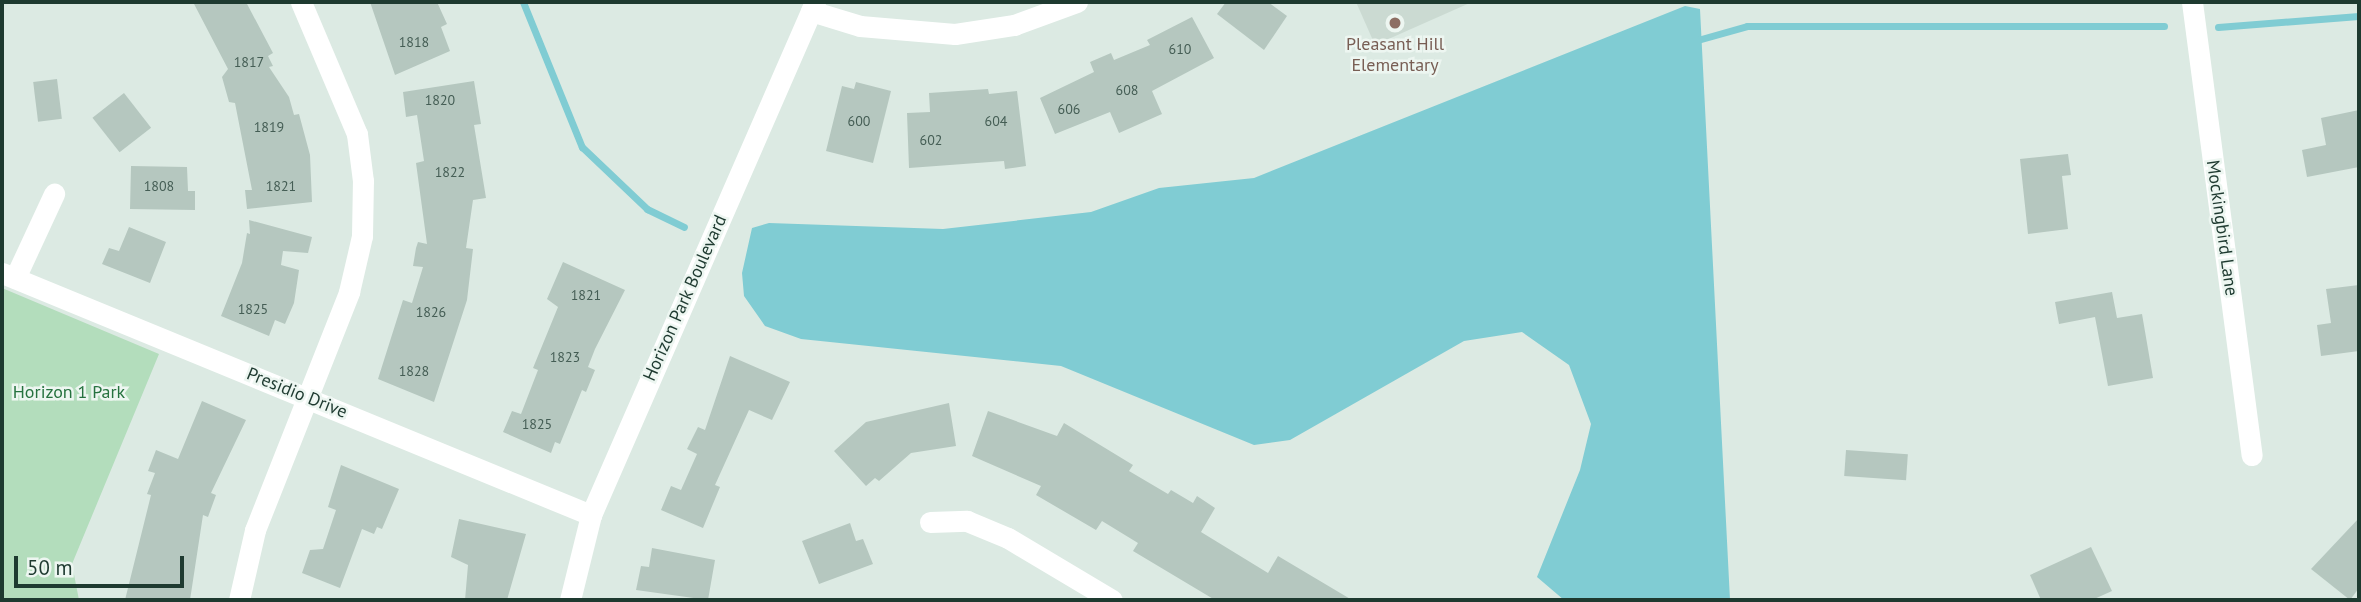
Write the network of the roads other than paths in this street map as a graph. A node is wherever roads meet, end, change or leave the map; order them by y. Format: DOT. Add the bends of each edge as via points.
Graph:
graph roads {
  1 [pos="301,2"];
  2 [pos="1077,2"];
  3 [pos="2192,2"];
  4 [pos="813,7"];
  5 [pos="54,194"];
  6 [pos="8,276"];
  7 [pos="306,397"];
  8 [pos="2252,455"];
  9 [pos="591,515"];
  10 [pos="930,522"];
  11 [pos="239,600"];
  12 [pos="570,600"];
  13 [pos="1112,600"];
  1 -- 7 [label="street" via="357,134 363,181 362,236 349,292"];
  2 -- 4 [label="street" via="1014,25 955,34 884,30"];
  3 -- 8 [label="street, Mockingbird Lane"];
  4 -- 9 [label="street, Horizon Park Boulevard"];
  5 -- 6 [label="street"];
  6 -- 7 [label="street, Presidio Drive"];
  7 -- 9 [label="street, Presidio Drive"];
  7 -- 11 [label="street" via="255,530"];
  9 -- 12 [label="street, Horizon Park Boulevard"];
  10 -- 13 [label="street" via="967,521 1009,538"];
}
